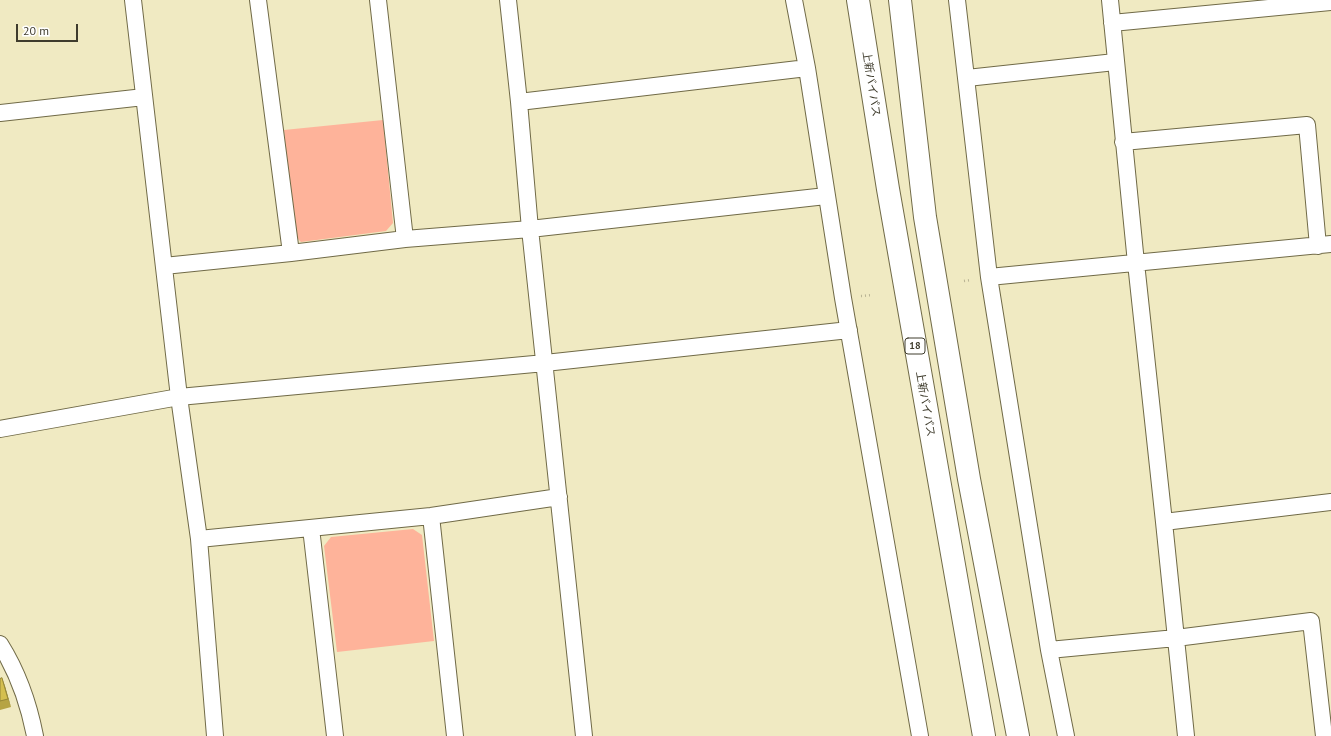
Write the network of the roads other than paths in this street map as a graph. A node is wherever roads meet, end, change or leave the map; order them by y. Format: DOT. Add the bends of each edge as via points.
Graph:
graph roads {
  1 [pos="133,0"];
  2 [pos="258,0"];
  3 [pos="378,0"];
  4 [pos="508,0"];
  5 [pos="794,0"];
  6 [pos="858,0"];
  7 [pos="900,0"];
  8 [pos="957,0"];
  9 [pos="1110,0"];
  10 [pos="1331,2"];
  11 [pos="1112,23"];
  12 [pos="1115,62"];
  13 [pos="807,68"];
  14 [pos="966,78"];
  15 [pos="144,97"];
  16 [pos="519,102"];
  17 [pos="0,114"];
  18 [pos="1123,142"];
  19 [pos="826,196"];
  20 [pos="530,229"];
  21 [pos="405,239"];
  22 [pos="1324,245"];
  23 [pos="291,254"];
  24 [pos="1136,263"];
  25 [pos="164,266"];
  26 [pos="989,277"];
  27 [pos="849,330"];
  28 [pos="545,363"];
  29 [pos="179,397"];
  30 [pos="0,429"];
  31 [pos="559,497"];
  32 [pos="1331,502"];
  33 [pos="431,516"];
  34 [pos="1164,522"];
  35 [pos="311,528"];
  36 [pos="199,539"];
  37 [pos="1176,638"];
  38 [pos="0,644"];
  39 [pos="1049,650"];
  40 [pos="35,736"];
  41 [pos="214,736"];
  42 [pos="335,736"];
  43 [pos="456,736"];
  44 [pos="584,736"];
  45 [pos="920,736"];
  46 [pos="984,736"];
  47 [pos="1018,736"];
  48 [pos="1066,736"];
  49 [pos="1186,736"];
  50 [pos="1324,736"];
  1 -- 15 [label="street"];
  2 -- 23 [label="street"];
  3 -- 21 [label="street"];
  4 -- 16 [label="street"];
  5 -- 13 [label="street"];
  6 -- 46 [label="highway, 上新バイパス / 18" via="888,189"];
  7 -- 47 [label="highway" via="925,217 969,479"];
  8 -- 14 [label="street"];
  9 -- 11 [label="street"];
  10 -- 11 [label="street"];
  11 -- 12 [label="street"];
  12 -- 14 [label="street"];
  12 -- 18 [label="street"];
  13 -- 16 [label="street"];
  13 -- 19 [label="street"];
  14 -- 26 [label="street"];
  15 -- 17 [label="street"];
  15 -- 25 [label="street"];
  16 -- 20 [label="street"];
  18 -- 22 [label="street" via="1307,125"];
  18 -- 24 [label="street"];
  19 -- 20 [label="street"];
  19 -- 27 [label="street"];
  20 -- 21 [label="street"];
  20 -- 28 [label="street"];
  21 -- 23 [label="street"];
  22 -- 24 [label="street"];
  23 -- 25 [label="street"];
  24 -- 26 [label="street"];
  24 -- 34 [label="street"];
  25 -- 29 [label="street"];
  26 -- 39 [label="street"];
  27 -- 28 [label="street"];
  27 -- 45 [label="street"];
  28 -- 29 [label="street"];
  28 -- 31 [label="street"];
  29 -- 30 [label="street"];
  29 -- 36 [label="street"];
  31 -- 33 [label="street"];
  31 -- 44 [label="street"];
  32 -- 34 [label="street"];
  33 -- 35 [label="street"];
  33 -- 43 [label="street"];
  34 -- 37 [label="street"];
  35 -- 36 [label="street"];
  35 -- 42 [label="street"];
  36 -- 41 [label="street"];
  37 -- 39 [label="street"];
  37 -- 49 [label="street"];
  37 -- 50 [label="street" via="1311,621"];
  38 -- 40 [label="street" via="8,656 32,719"];
  39 -- 48 [label="street"];
}
